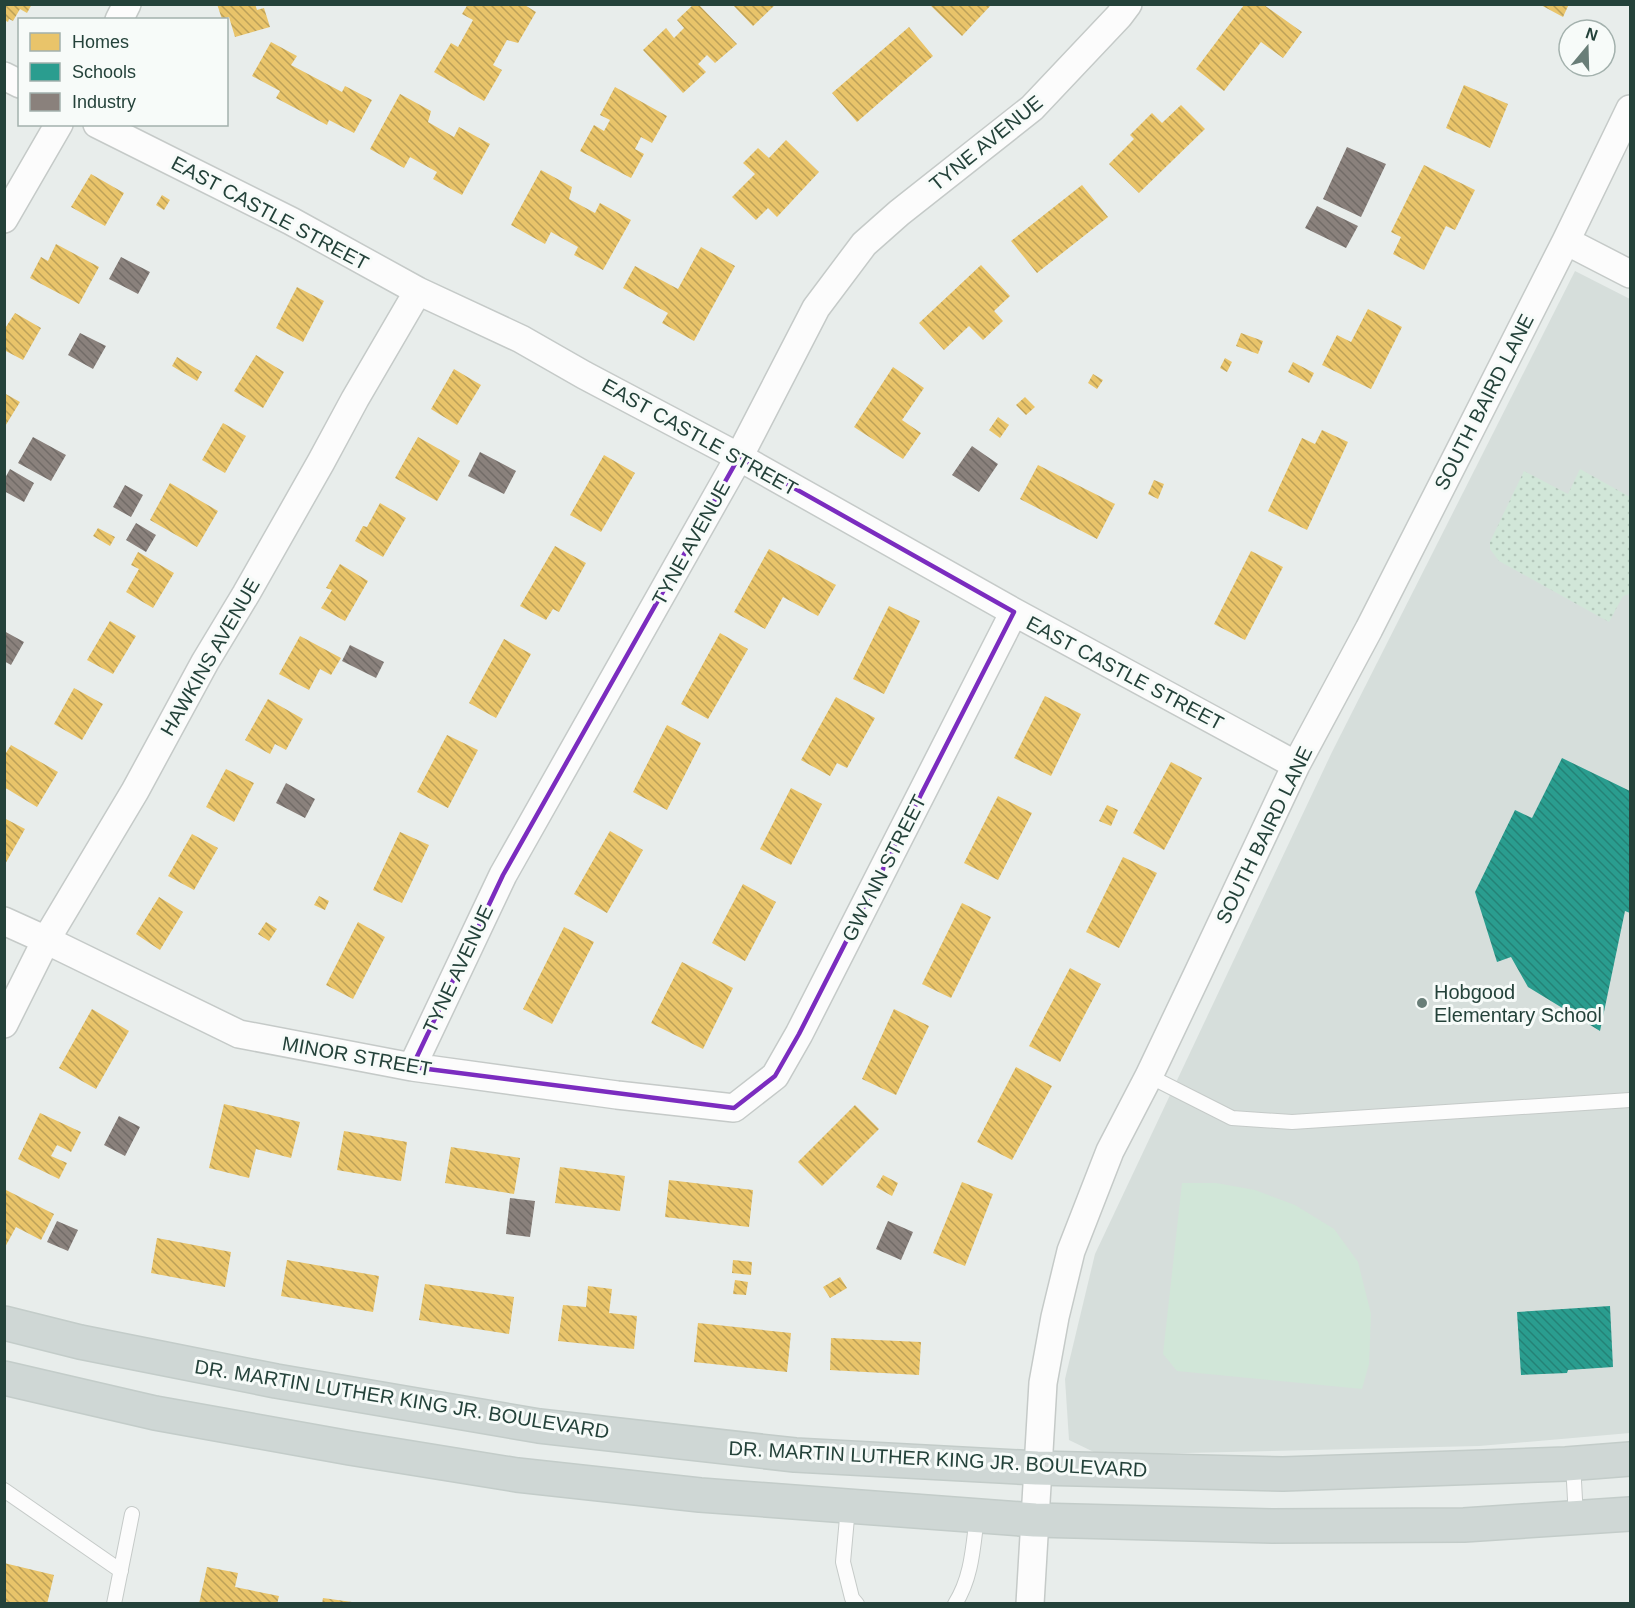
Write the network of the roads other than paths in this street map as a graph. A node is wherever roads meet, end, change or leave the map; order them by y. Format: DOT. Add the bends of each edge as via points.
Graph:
graph roads {
  1 [pos="127,4"];
  2 [pos="1128,4"];
  3 [pos="120,18"];
  4 [pos="4,76"];
  5 [pos="18,83"];
  6 [pos="1630,109"];
  7 [pos="58,126"];
  8 [pos="101,126"];
  9 [pos="4,219"];
  10 [pos="1566,241"];
  11 [pos="1630,274"];
  12 [pos="418,291"];
  13 [pos="739,457"];
  14 [pos="1014,612"];
  15 [pos="1296,765"];
  16 [pos="4,921"];
  17 [pos="46,940"];
  18 [pos="4,1024"];
  19 [pos="412,1067"];
  20 [pos="1149,1076"];
  21 [pos="1630,1100"];
  22 [pos="734,1108"];
  23 [pos="4,1323"];
  24 [pos="4,1378"];
  25 [pos="1630,1459"];
  26 [pos="1573,1464"];
  27 [pos="1037,1468"];
  28 [pos="4,1490"];
  29 [pos="848,1507"];
  30 [pos="132,1514"];
  31 [pos="1630,1514"];
  32 [pos="977,1516"];
  33 [pos="1576,1518"];
  34 [pos="1035,1520"];
  35 [pos="121,1570"];
  36 [pos="114,1604"];
  37 [pos="857,1604"];
  38 [pos="955,1604"];
  39 [pos="1030,1604"];
  1 -- 3 [label="street"];
  2 -- 13 [label="street, TYNE AVENUE" via="1032,108 864,244 816,308"];
  4 -- 5 [label="street"];
  6 -- 10 [label="street, SOUTH BAIRD LANE"];
  7 -- 9 [label="street"];
  8 -- 12 [label="street, EAST CASTLE STREET" via="291,221"];
  10 -- 11 [label="street"];
  10 -- 15 [label="street, SOUTH BAIRD LANE"];
  12 -- 13 [label="street, EAST CASTLE STREET" via="521,339"];
  12 -- 17 [label="street, HAWKINS AVENUE" via="135,791"];
  13 -- 14 [label="street, EAST CASTLE STREET"];
  13 -- 19 [label="street, TYNE AVENUE" via="503,875"];
  14 -- 15 [label="street, EAST CASTLE STREET"];
  14 -- 22 [label="street, GWYNN STREET" via="799,1034 775,1076"];
  15 -- 20 [label="street, SOUTH BAIRD LANE"];
  16 -- 17 [label="street, MINOR STREET"];
  17 -- 18 [label="street, HAWKINS AVENUE"];
  17 -- 19 [label="street, MINOR STREET" via="239,1034"];
  19 -- 22 [label="street, MINOR STREET"];
  20 -- 21 [label="lane" via="1232,1118 1292,1122"];
  20 -- 27 [label="street, SOUTH BAIRD LANE" via="1110,1151 1071,1251 1043,1383"];
  23 -- 27 [label="main road, DR. MARTIN LUTHER KING JR. BOULEVARD" via="276,1381 539,1426 795,1455"];
  24 -- 29 [label="main road" via="155,1413 517,1475"];
  25 -- 26 [label="main road, DR. MARTIN LUTHER KING JR. BOULEVARD"];
  26 -- 27 [label="main road, DR. MARTIN LUTHER KING JR. BOULEVARD" via="1283,1474"];
  26 -- 33 [label="lane"];
  27 -- 34 [label="street, SOUTH BAIRD LANE"];
  28 -- 35 [label="lane"];
  29 -- 32 [label="main road"];
  29 -- 37 [label="lane" via="843,1562"];
  30 -- 35 [label="lane"];
  31 -- 33 [label="main road"];
  32 -- 34 [label="main road"];
  32 -- 38 [label="lane" via="971,1566"];
  33 -- 34 [label="main road" via="1464,1525 1284,1526"];
  34 -- 39 [label="street, SOUTH BAIRD LANE"];
  35 -- 36 [label="lane"];
}
